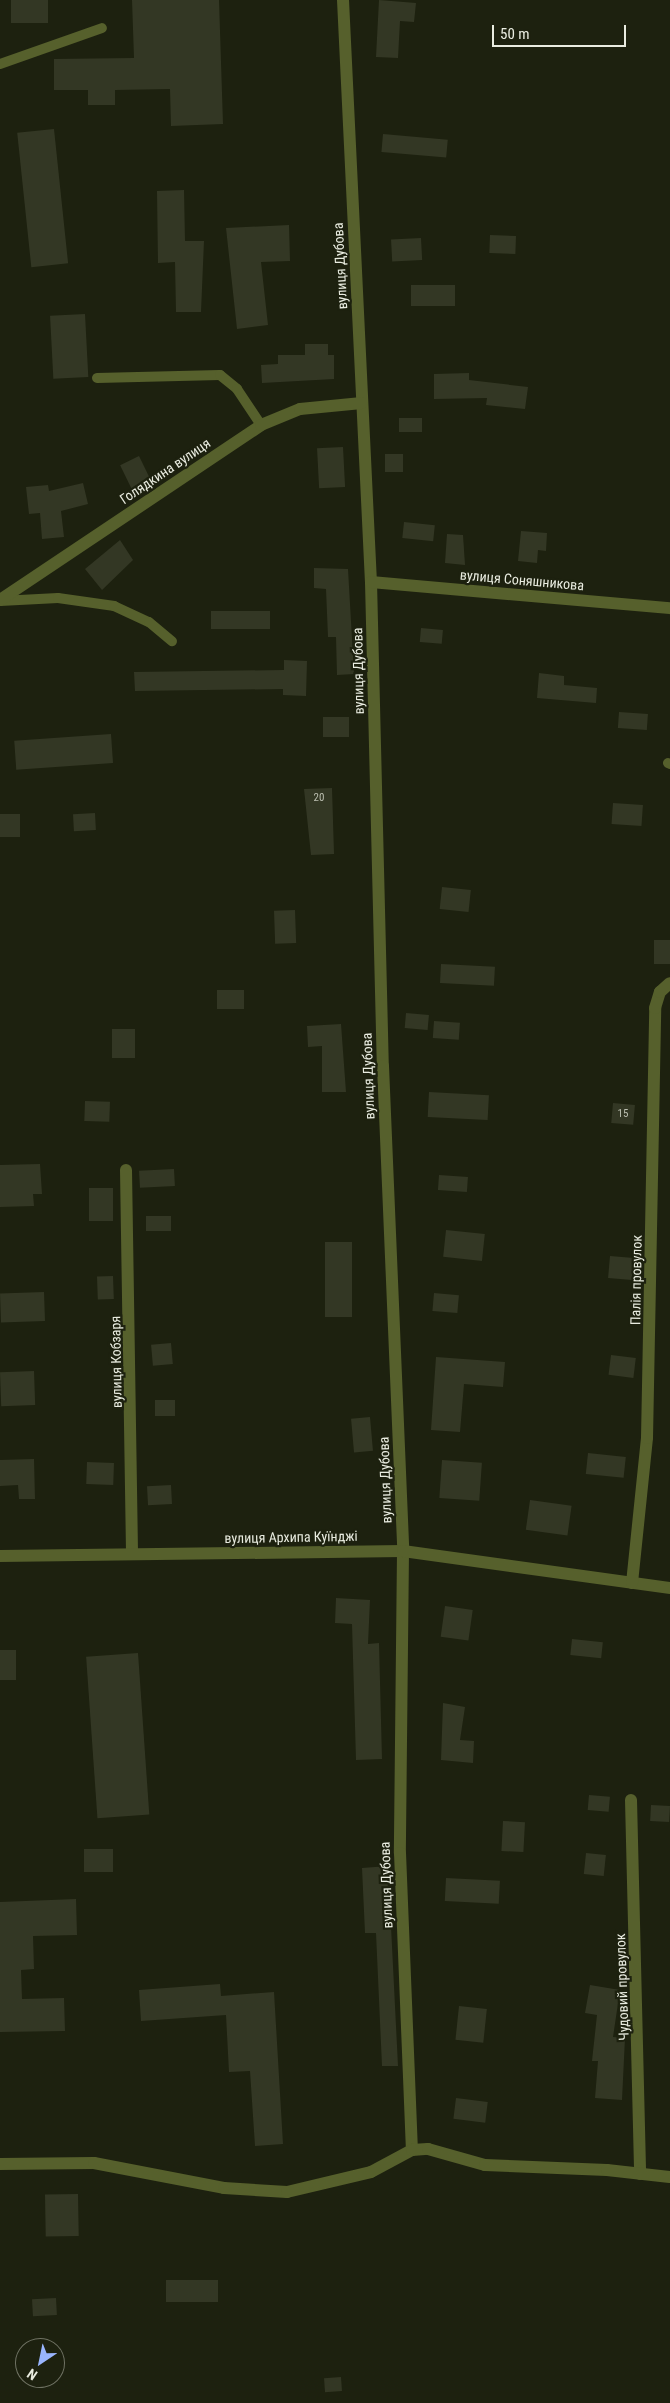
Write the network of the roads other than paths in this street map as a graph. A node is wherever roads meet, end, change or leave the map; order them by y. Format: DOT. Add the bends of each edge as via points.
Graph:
graph roads {
  1 [pos="343,0"];
  2 [pos="102,28"];
  3 [pos="0,64"];
  4 [pos="97,378"];
  5 [pos="362,403"];
  6 [pos="261,424"];
  7 [pos="371,582"];
  8 [pos="0,601"];
  9 [pos="670,608"];
  10 [pos="172,641"];
  11 [pos="670,983"];
  12 [pos="126,1170"];
  13 [pos="403,1551"];
  14 [pos="132,1554"];
  15 [pos="0,1556"];
  16 [pos="632,1583"];
  17 [pos="670,1588"];
  18 [pos="631,1800"];
  19 [pos="412,2150"];
  20 [pos="0,2164"];
  21 [pos="640,2174"];
  22 [pos="670,2177"];
  1 -- 5 [label="street, вулиця Дубова"];
  2 -- 3 [label="lane"];
  4 -- 6 [label="lane" via="220,376 237,389"];
  5 -- 6 [label="street, Голядкина вулиця" via="300,410"];
  5 -- 7 [label="street, вулиця Дубова"];
  6 -- 8 [label="street, Голядкина вулиця"];
  7 -- 9 [label="street, вулиця Соняшникова"];
  7 -- 13 [label="street, вулиця Дубова" via="383,1066"];
  8 -- 10 [label="lane" via="58,598 114,606 149,622"];
  11 -- 16 [label="street, Палія провулок" via="660,992 655,1008 647,1438"];
  12 -- 14 [label="street, вулиця Кобзаря"];
  13 -- 14 [label="street, вулиця Архипа Куїнджі"];
  13 -- 16 [label="street, вулиця Архипа Куїнджі"];
  13 -- 19 [label="street, вулиця Дубова" via="400,1853"];
  14 -- 15 [label="street, вулиця Архипа Куїнджі"];
  16 -- 17 [label="street, вулиця Архипа Куїнджі"];
  18 -- 21 [label="street, Чудовий провулок"];
  19 -- 20 [label="street" via="370,2172 287,2192 224,2188 94,2163"];
  19 -- 21 [label="street" via="442,2151 485,2165"];
  21 -- 22 [label="street"];
}
